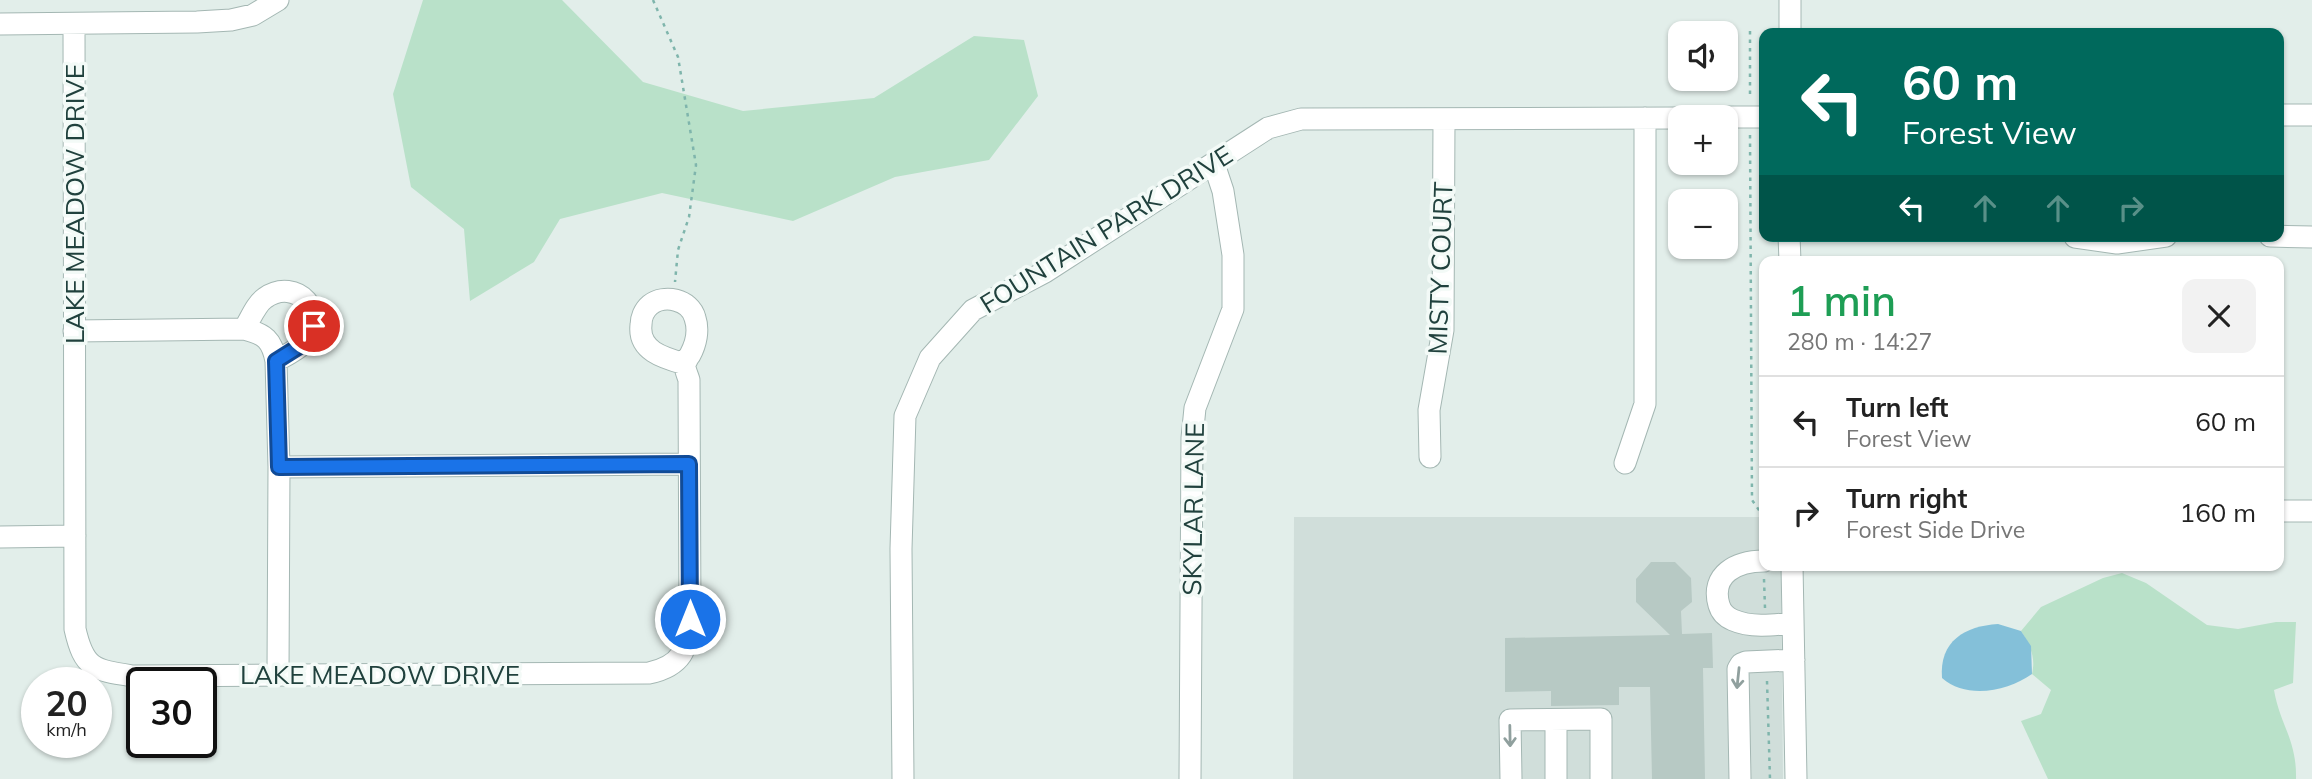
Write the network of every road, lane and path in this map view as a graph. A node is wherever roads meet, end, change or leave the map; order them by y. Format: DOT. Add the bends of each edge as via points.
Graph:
graph roads {
  1 [pos="278,0"];
  2 [pos="653,0"];
  3 [pos="1790,0"];
  4 [pos="0,24"];
  5 [pos="74,24"];
  6 [pos="1790,28"];
  7 [pos="1750,31"];
  8 [pos="2284,115"];
  9 [pos="2312,115"];
  10 [pos="1738,117"];
  11 [pos="1757,117"];
  12 [pos="1645,118"];
  13 [pos="1668,118"];
  14 [pos="1444,120"];
  15 [pos="1214,164"];
  16 [pos="2284,236"];
  17 [pos="2312,237"];
  18 [pos="673,299"];
  19 [pos="244,329"];
  20 [pos="74,331"];
  21 [pos="276,361"];
  22 [pos="685,364"];
  23 [pos="1430,457"];
  24 [pos="1625,463"];
  25 [pos="689,464"];
  26 [pos="279,467"];
  27 [pos="1759,510"];
  28 [pos="2284,511"];
  29 [pos="2312,511"];
  30 [pos="75,536"];
  31 [pos="0,537"];
  32 [pos="1759,561"];
  33 [pos="1791,571"];
  34 [pos="1782,624"];
  35 [pos="1769,660"];
  36 [pos="1794,660"];
  37 [pos="278,674"];
  38 [pos="1556,720"];
  39 [pos="903,779"];
  40 [pos="1190,779"];
  41 [pos="1511,779"];
  42 [pos="1556,779"];
  43 [pos="1601,779"];
  44 [pos="1740,779"];
  45 [pos="1770,779"];
  46 [pos="1796,779"];
  1 -- 5 [label="street" via="253,15 231,20"];
  2 -- 18 [label="path" via="678,57 696,165"];
  3 -- 6 [label="street"];
  4 -- 5 [label="street"];
  5 -- 20 [label="street, LAKE MEADOW DRIVE"];
  7 -- 11 [label="path"];
  8 -- 9 [label="street"];
  10 -- 11 [label="street"];
  11 -- 27 [label="path" via="1752,500"];
  12 -- 13 [label="street, FOUNTAIN PARK DRIVE"];
  12 -- 14 [label="street, FOUNTAIN PARK DRIVE"];
  12 -- 24 [label="street" via="1645,404"];
  14 -- 15 [label="street, FOUNTAIN PARK DRIVE" via="1301,119 1268,128"];
  14 -- 23 [label="street, MISTY COURT" via="1443,330 1429,410"];
  15 -- 39 [label="street, FOUNTAIN PARK DRIVE" via="1045,272 973,310 930,358 905,416"];
  15 -- 40 [label="street, SKYLAR LANE" via="1233,255 1233,309 1195,408 1193,428"];
  16 -- 17 [label="street"];
  18 -- 22 [label="street, LAKE MEADOW DRIVE" via="688,306 695,317 696,338"];
  18 -- 22 [label="street" via="651,304 643,313 640,333 654,353"];
  19 -- 20 [label="street"];
  19 -- 21 [label="street" via="266,337"];
  19 -- 21 [label="street" via="263,298 290,292 304,297 313,310 314,326 303,344"];
  20 -- 30 [label="street, LAKE MEADOW DRIVE"];
  21 -- 26 [label="street"];
  22 -- 25 [label="street, LAKE MEADOW DRIVE"];
  25 -- 26 [label="street"];
  25 -- 37 [label="street, LAKE MEADOW DRIVE" via="688,645 677,660 659,671"];
  26 -- 37 [label="street"];
  28 -- 29 [label="street"];
  30 -- 31 [label="street"];
  30 -- 37 [label="street, LAKE MEADOW DRIVE" via="75,629 89,664 133,676"];
  32 -- 34 [label="street" via="1726,571 1718,582 1721,612 1750,625"];
  33 -- 34 [label="street"];
  34 -- 35 [label="street"];
  34 -- 36 [label="street"];
  35 -- 36 [label="street"];
  35 -- 44 [label="street, one-way" via="1741,663 1738,669"];
  35 -- 45 [label="path"];
  36 -- 46 [label="street"];
  38 -- 41 [label="street, one-way" via="1510,720"];
  38 -- 42 [label="street"];
  38 -- 43 [label="street" via="1601,719"];
}
